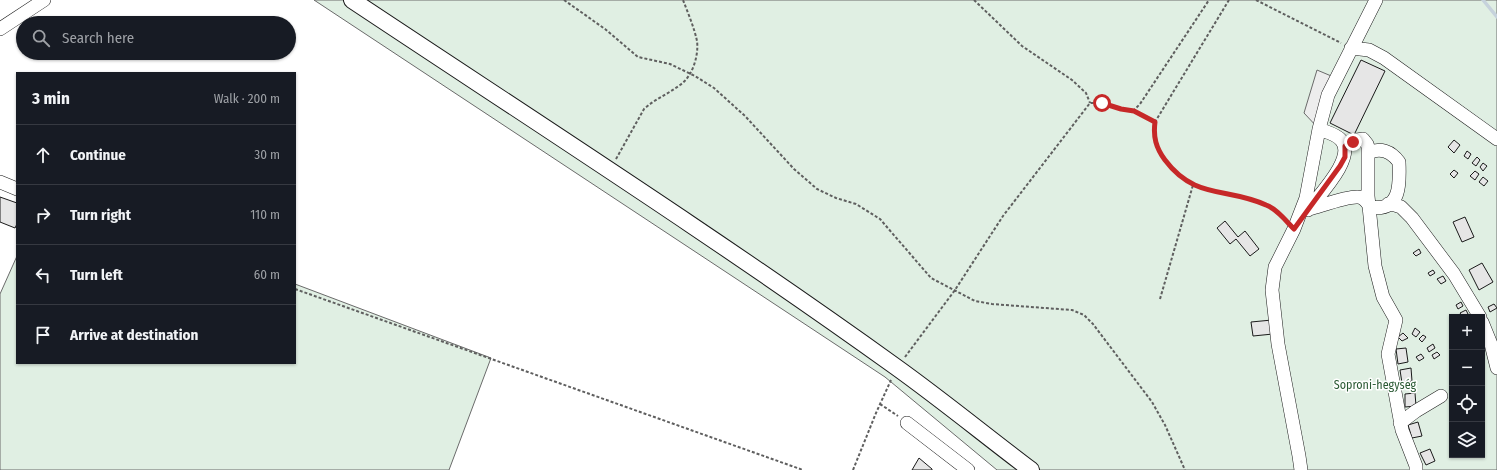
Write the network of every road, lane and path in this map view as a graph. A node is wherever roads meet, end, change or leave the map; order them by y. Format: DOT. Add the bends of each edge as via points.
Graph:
graph roads {
  1 [pos="44,0"];
  2 [pos="352,0"];
  3 [pos="564,0"];
  4 [pos="683,0"];
  5 [pos="974,0"];
  6 [pos="1209,0"];
  7 [pos="1229,0"];
  8 [pos="1256,0"];
  9 [pos="1376,0"];
  10 [pos="20,16"];
  11 [pos="16,18"];
  12 [pos="0,29"];
  13 [pos="1351,48"];
  14 [pos="690,73"];
  15 [pos="1090,103"];
  16 [pos="1134,111"];
  17 [pos="1155,122"];
  18 [pos="1319,129"];
  19 [pos="1497,139"];
  20 [pos="1345,146"];
  21 [pos="1368,153"];
  22 [pos="609,170"];
  23 [pos="0,182"];
  24 [pos="1192,185"];
  25 [pos="16,189"];
  26 [pos="1388,204"];
  27 [pos="1370,207"];
  28 [pos="1309,209"];
  29 [pos="1294,229"];
  30 [pos="296,289"];
  31 [pos="955,290"];
  32 [pos="1160,299"];
  33 [pos="1478,314"];
  34 [pos="1485,329"];
  35 [pos="897,368"];
  36 [pos="1497,368"];
  37 [pos="1441,396"];
  38 [pos="880,404"];
  39 [pos="907,423"];
  40 [pos="1400,423"];
  41 [pos="803,470"];
  42 [pos="853,470"];
  43 [pos="968,470"];
  44 [pos="1031,470"];
  45 [pos="1185,470"];
  46 [pos="1301,470"];
  47 [pos="1416,470"];
  1 -- 10 [label="street"];
  2 -- 22 [label="main road"];
  3 -- 14 [label="path" via="605,29 638,57 670,64"];
  4 -- 14 [label="path" via="697,41 697,52"];
  5 -- 15 [label="path" via="1022,46 1072,80 1086,93"];
  6 -- 16 [label="path"];
  7 -- 17 [label="path"];
  8 -- 13 [label="path"];
  9 -- 13 [label="street"];
  11 -- 12 [label="street"];
  13 -- 18 [label="street" via="1328,95"];
  13 -- 19 [label="street" via="1369,50 1384,58"];
  14 -- 22 [label="path" via="682,84 651,102 644,109"];
  14 -- 31 [label="path" via="714,88 746,116 794,169 818,189 856,204 880,219 931,278"];
  15 -- 16 [label="path" via="1102,103"];
  15 -- 31 [label="path" via="1003,216"];
  16 -- 17 [label="path"];
  17 -- 24 [label="path" via="1154,133 1160,154 1174,171"];
  18 -- 20 [label="street" via="1340,139"];
  18 -- 29 [label="street" via="1306,198"];
  20 -- 21 [label="street" via="1363,139 1367,144"];
  20 -- 28 [label="street" via="1345,157 1340,166"];
  21 -- 26 [label="street" via="1374,150 1390,152 1399,162 1398,194"];
  21 -- 27 [label="street"];
  22 -- 35 [label="main road"];
  23 -- 25 [label="street"];
  24 -- 29 [label="path" via="1223,194 1251,198 1268,205"];
  24 -- 32 [label="path"];
  26 -- 27 [label="street"];
  26 -- 33 [label="street" via="1401,208 1412,218 1454,274"];
  27 -- 28 [label="street" via="1363,198 1358,197"];
  27 -- 40 [label="street" via="1379,284 1396,320 1388,354"];
  28 -- 29 [label="street"];
  29 -- 46 [label="street" via="1275,268 1272,290 1278,344"];
  30 -- 41 [label="path"];
  31 -- 35 [label="path"];
  31 -- 45 [label="path" via="981,302 1072,310 1084,315 1152,402"];
  34 -- 36 [label="street"];
  35 -- 38 [label="path"];
  35 -- 44 [label="main road"];
  37 -- 40 [label="street"];
  38 -- 39 [label="path"];
  38 -- 42 [label="path"];
  39 -- 43 [label="street"];
  40 -- 47 [label="street"];
}
